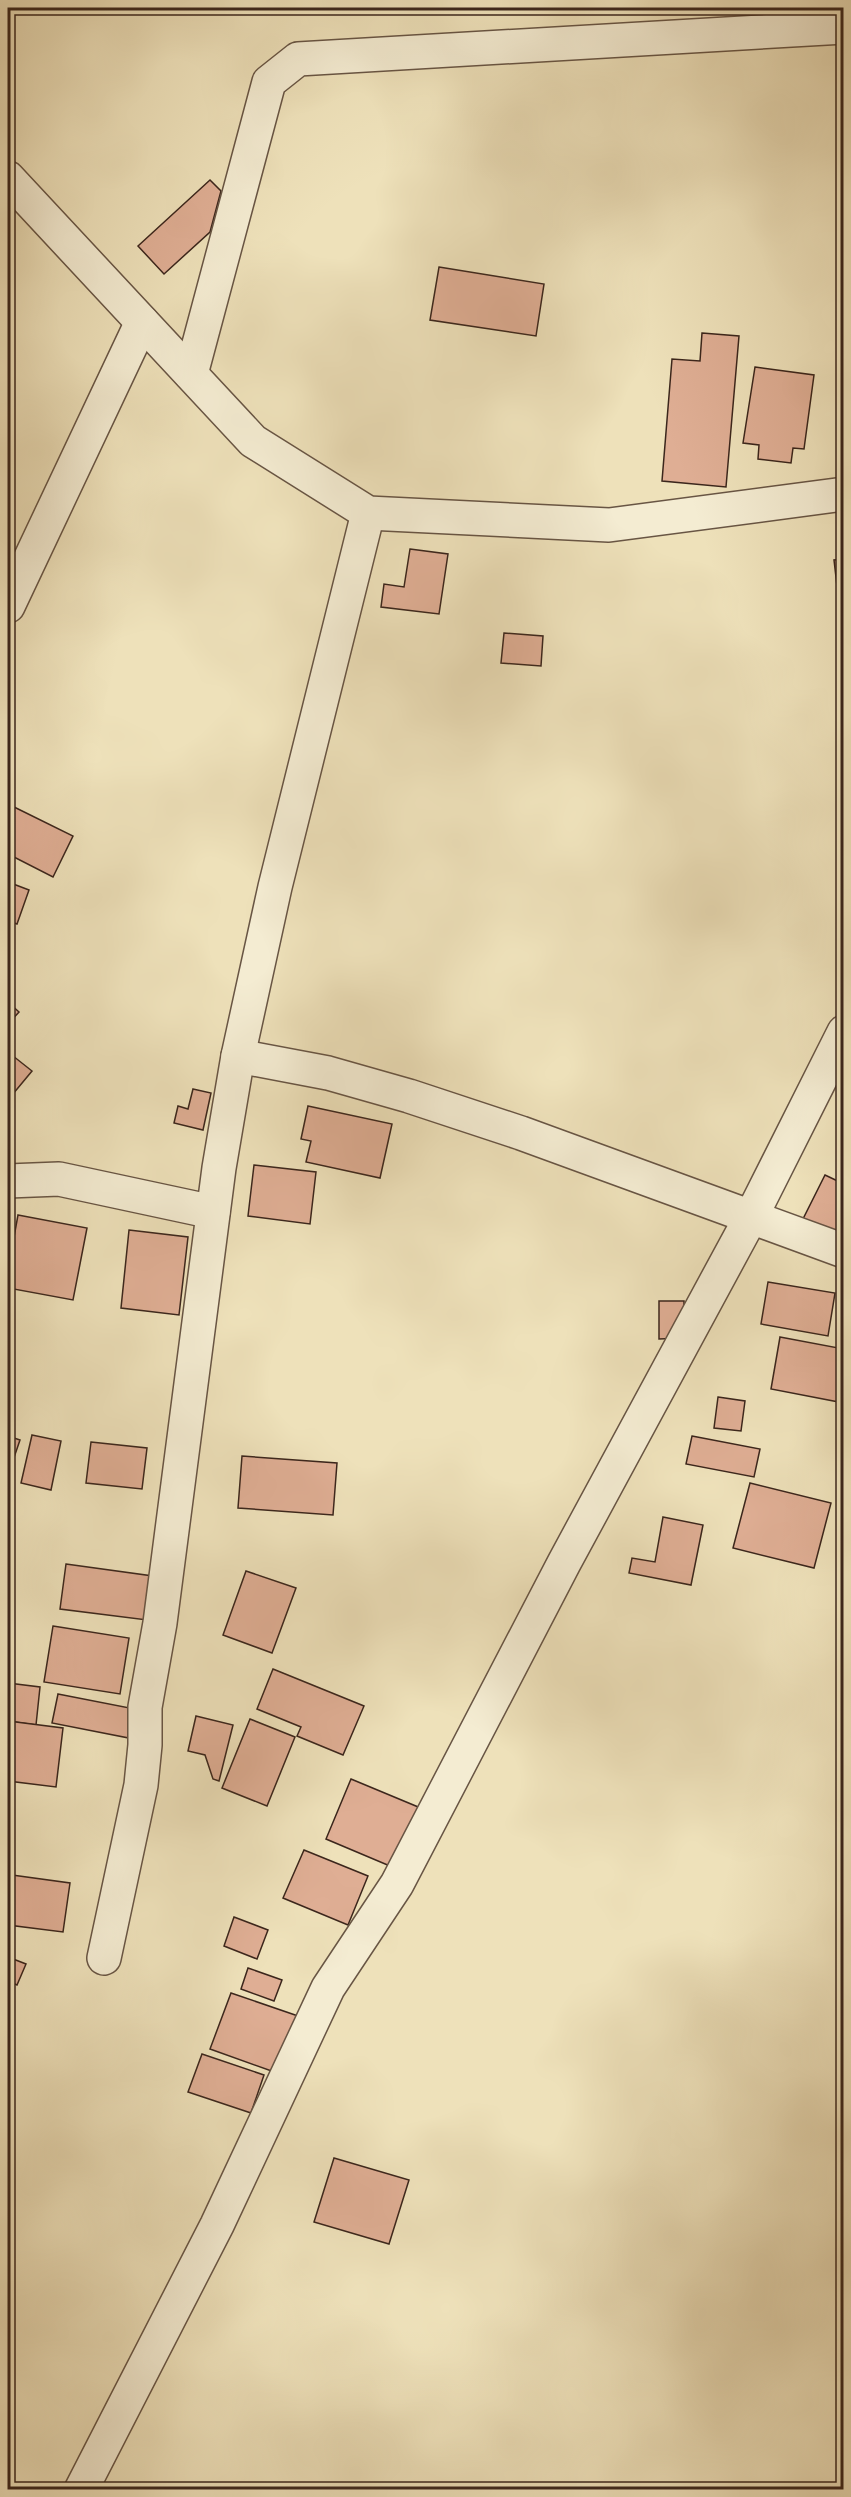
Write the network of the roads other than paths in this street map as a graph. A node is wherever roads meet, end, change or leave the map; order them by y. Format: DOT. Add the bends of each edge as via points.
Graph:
graph roads {
  1 [pos="843,27"];
  2 [pos="8,178"];
  3 [pos="142,322"];
  4 [pos="191,374"];
  5 [pos="843,494"];
  6 [pos="368,513"];
  7 [pos="8,606"];
  8 [pos="843,1032"];
  9 [pos="238,1056"];
  10 [pos="8,1181"];
  11 [pos="213,1212"];
  12 [pos="751,1217"];
  13 [pos="843,1251"];
  14 [pos="104,1958"];
  15 [pos="81,2490"];
  1 -- 4 [label="street" via="297,59 269,82"];
  2 -- 3 [label="street"];
  3 -- 4 [label="street"];
  3 -- 7 [label="street"];
  4 -- 6 [label="street" via="253,441"];
  5 -- 6 [label="street" via="609,525"];
  6 -- 9 [label="street" via="275,887"];
  8 -- 12 [label="street"];
  9 -- 11 [label="street"];
  9 -- 12 [label="street" via="328,1073 409,1096"];
  10 -- 11 [label="street" via="59,1179"];
  11 -- 14 [label="street" via="160,1623 145,1707 141,1785"];
  12 -- 13 [label="street"];
  12 -- 15 [label="street" via="397,1884 328,1988 217,2225"];
}
